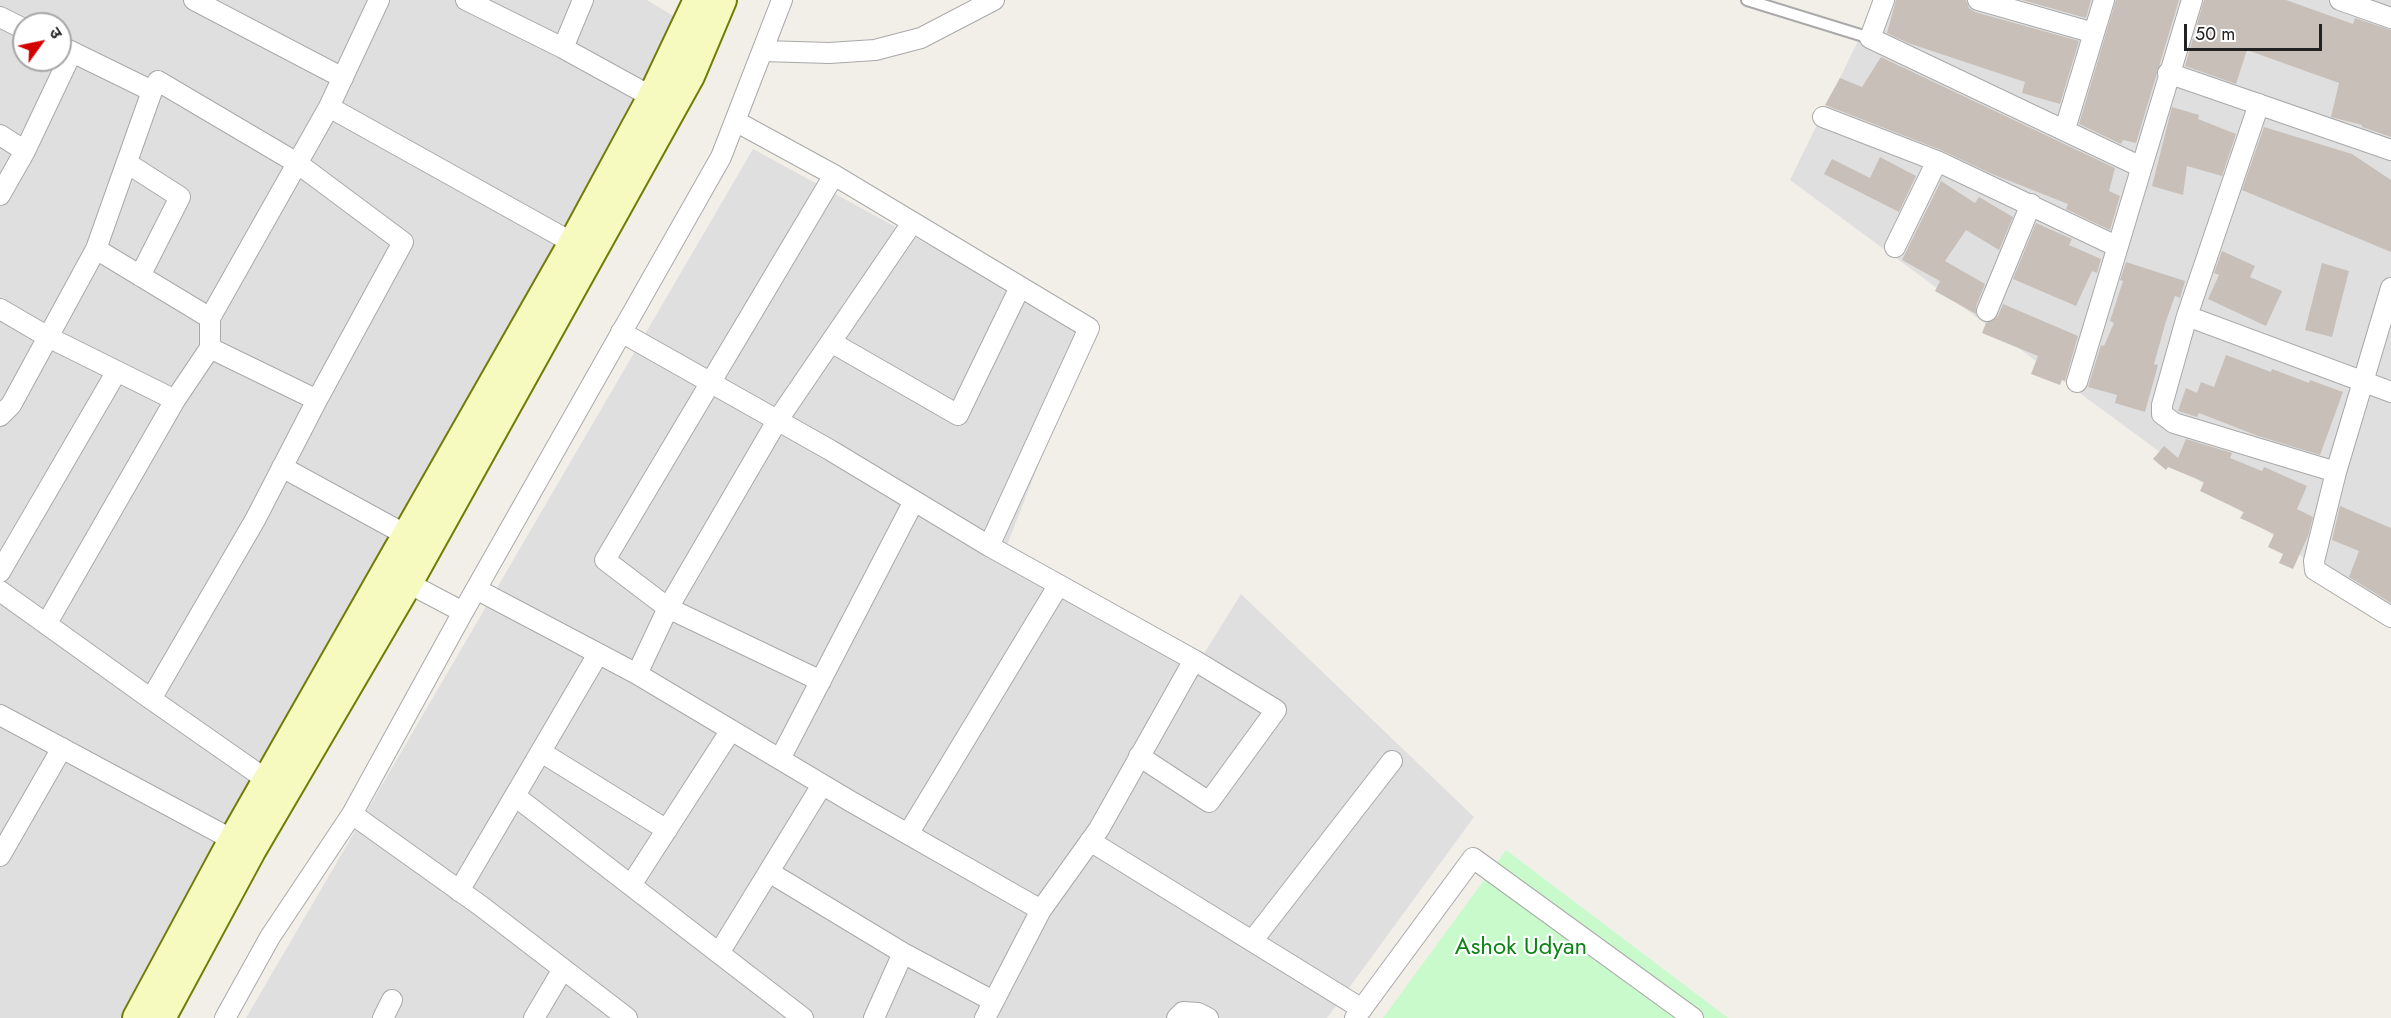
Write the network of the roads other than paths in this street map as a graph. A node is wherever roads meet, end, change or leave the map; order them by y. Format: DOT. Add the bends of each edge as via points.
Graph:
graph roads {
  1 [pos="194,0"];
  2 [pos="379,0"];
  3 [pos="466,0"];
  4 [pos="583,0"];
  5 [pos="698,0"];
  6 [pos="722,0"];
  7 [pos="782,0"];
  8 [pos="994,0"];
  9 [pos="1747,0"];
  10 [pos="1884,0"];
  11 [pos="1978,0"];
  12 [pos="2104,0"];
  13 [pos="2192,0"];
  14 [pos="2341,0"];
  15 [pos="2391,18"];
  16 [pos="2094,33"];
  17 [pos="1870,38"];
  18 [pos="563,48"];
  19 [pos="763,51"];
  20 [pos="72,52"];
  21 [pos="57,72"];
  22 [pos="2168,73"];
  23 [pos="343,78"];
  24 [pos="152,91"];
  25 [pos="652,97"];
  26 [pos="2259,104"];
  27 [pos="329,107"];
  28 [pos="1823,117"];
  29 [pos="737,122"];
  30 [pos="2065,129"];
  31 [pos="0,135"];
  32 [pos="2391,150"];
  33 [pos="25,151"];
  34 [pos="1937,161"];
  35 [pos="127,163"];
  36 [pos="297,163"];
  37 [pos="2139,166"];
  38 [pos="834,175"];
  39 [pos="0,195"];
  40 [pos="2031,204"];
  41 [pos="912,223"];
  42 [pos="573,243"];
  43 [pos="2116,246"];
  44 [pos="1895,247"];
  45 [pos="96,249"];
  46 [pos="140,276"];
  47 [pos="1020,286"];
  48 [pos="2391,288"];
  49 [pos="0,309"];
  50 [pos="1987,311"];
  51 [pos="2187,316"];
  52 [pos="210,318"];
  53 [pos="2386,323"];
  54 [pos="621,332"];
  55 [pos="48,338"];
  56 [pos="831,342"];
  57 [pos="210,348"];
  58 [pos="117,372"];
  59 [pos="2362,381"];
  60 [pos="708,382"];
  61 [pos="2077,382"];
  62 [pos="2391,392"];
  63 [pos="175,400"];
  64 [pos="317,400"];
  65 [pos="0,416"];
  66 [pos="777,421"];
  67 [pos="282,467"];
  68 [pos="2336,472"];
  69 [pos="914,501"];
  70 [pos="408,536"];
  71 [pos="989,546"];
  72 [pos="0,572"];
  73 [pos="408,583"];
  74 [pos="1058,586"];
  75 [pos="476,588"];
  76 [pos="0,591"];
  77 [pos="668,608"];
  78 [pos="463,612"];
  79 [pos="2391,617"];
  80 [pos="47,623"];
  81 [pos="598,654"];
  82 [pos="1194,660"];
  83 [pos="637,674"];
  84 [pos="821,681"];
  85 [pos="151,699"];
  86 [pos="0,715"];
  87 [pos="731,730"];
  88 [pos="62,748"];
  89 [pos="540,752"];
  90 [pos="1139,756"];
  91 [pos="780,759"];
  92 [pos="1392,762"];
  93 [pos="822,785"];
  94 [pos="276,787"];
  95 [pos="515,795"];
  96 [pos="352,814"];
  97 [pos="666,830"];
  98 [pos="908,834"];
  99 [pos="233,840"];
  100 [pos="1090,841"];
  101 [pos="0,856"];
  102 [pos="769,872"];
  103 [pos="631,885"];
  104 [pos="459,891"];
  105 [pos="1041,910"];
  106 [pos="1253,940"];
  107 [pos="719,953"];
  108 [pos="903,953"];
  109 [pos="563,969"];
  110 [pos="392,1000"];
  111 [pos="989,1009"];
  112 [pos="1359,1013"];
  113 [pos="137,1018"];
  114 [pos="161,1018"];
  115 [pos="225,1018"];
  116 [pos="383,1018"];
  117 [pos="534,1018"];
  118 [pos="627,1018"];
  119 [pos="803,1018"];
  120 [pos="874,1018"];
  121 [pos="1177,1018"];
  122 [pos="1208,1018"];
  123 [pos="1693,1018"];
  1 -- 23 [label="street"];
  2 -- 23 [label="street"];
  3 -- 18 [label="street"];
  4 -- 18 [label="street"];
  5 -- 25 [label="main road"];
  6 -- 73 [label="main road" via="690,76"];
  7 -- 19 [label="street"];
  8 -- 19 [label="street" via="921,38 875,50"];
  9 -- 17 [label="lane"];
  10 -- 17 [label="street"];
  11 -- 16 [label="street"];
  12 -- 16 [label="street"];
  13 -- 22 [label="street"];
  14 -- 15 [label="street"];
  16 -- 30 [label="street"];
  17 -- 30 [label="street"];
  18 -- 25 [label="street"];
  19 -- 29 [label="street"];
  20 -- 24 [label="street"];
  21 -- 33 [label="street"];
  22 -- 26 [label="street"];
  22 -- 37 [label="street"];
  23 -- 27 [label="street"];
  24 -- 35 [label="street"];
  24 -- 36 [label="street" via="158,81"];
  25 -- 42 [label="main road"];
  26 -- 32 [label="street"];
  26 -- 51 [label="street"];
  27 -- 36 [label="street"];
  27 -- 42 [label="street"];
  28 -- 34 [label="street"];
  29 -- 38 [label="street"];
  29 -- 54 [label="street" via="721,158"];
  30 -- 37 [label="street"];
  31 -- 33 [label="street"];
  33 -- 39 [label="street"];
  34 -- 40 [label="street"];
  34 -- 44 [label="street"];
  35 -- 45 [label="street"];
  35 -- 46 [label="street" via="180,197"];
  36 -- 52 [label="street"];
  36 -- 64 [label="street" via="403,242"];
  37 -- 43 [label="street"];
  38 -- 41 [label="street"];
  38 -- 60 [label="street"];
  40 -- 43 [label="street"];
  40 -- 50 [label="street"];
  41 -- 47 [label="street"];
  41 -- 56 [label="street"];
  42 -- 70 [label="main road"];
  43 -- 61 [label="street"];
  45 -- 46 [label="street"];
  45 -- 55 [label="street"];
  46 -- 52 [label="street"];
  47 -- 56 [label="street" via="958,415"];
  47 -- 71 [label="street" via="1089,328"];
  48 -- 53 [label="street"];
  49 -- 55 [label="street"];
  51 -- 59 [label="street"];
  51 -- 68 [label="street" via="2162,414 2174,423"];
  52 -- 57 [label="street"];
  53 -- 59 [label="street"];
  54 -- 60 [label="street"];
  54 -- 75 [label="street"];
  55 -- 58 [label="street"];
  55 -- 65 [label="street" via="11,405"];
  56 -- 66 [label="street"];
  57 -- 63 [label="street"];
  57 -- 64 [label="street"];
  58 -- 63 [label="street"];
  58 -- 72 [label="street"];
  59 -- 62 [label="street"];
  59 -- 68 [label="street"];
  60 -- 66 [label="street"];
  60 -- 77 [label="street" via="605,560"];
  63 -- 80 [label="street"];
  64 -- 67 [label="street"];
  66 -- 69 [label="street"];
  66 -- 77 [label="street"];
  67 -- 70 [label="street"];
  67 -- 85 [label="street"];
  68 -- 79 [label="street" via="2315,570"];
  69 -- 71 [label="street"];
  69 -- 84 [label="street"];
  70 -- 94 [label="main road"];
  71 -- 74 [label="street"];
  73 -- 78 [label="street"];
  73 -- 94 [label="main road"];
  74 -- 82 [label="street"];
  74 -- 98 [label="street"];
  75 -- 78 [label="street"];
  75 -- 81 [label="street"];
  76 -- 80 [label="street"];
  77 -- 83 [label="street"];
  77 -- 84 [label="street"];
  78 -- 96 [label="street"];
  80 -- 85 [label="street"];
  81 -- 83 [label="street"];
  81 -- 89 [label="street"];
  82 -- 90 [label="street"];
  82 -- 90 [label="street" via="1276,710 1209,802"];
  83 -- 87 [label="street"];
  84 -- 91 [label="street"];
  85 -- 94 [label="street"];
  86 -- 88 [label="street"];
  87 -- 91 [label="street"];
  87 -- 97 [label="street"];
  88 -- 99 [label="street"];
  88 -- 101 [label="street"];
  89 -- 95 [label="street"];
  89 -- 97 [label="street"];
  90 -- 100 [label="street"];
  91 -- 93 [label="street"];
  92 -- 106 [label="street"];
  93 -- 98 [label="street"];
  93 -- 102 [label="street"];
  94 -- 99 [label="main road"];
  94 -- 114 [label="main road"];
  95 -- 103 [label="street"];
  95 -- 104 [label="street"];
  96 -- 104 [label="street"];
  96 -- 115 [label="street" via="270,937"];
  97 -- 103 [label="street"];
  98 -- 105 [label="street"];
  99 -- 113 [label="main road"];
  100 -- 105 [label="street"];
  100 -- 106 [label="street"];
  102 -- 107 [label="street"];
  102 -- 108 [label="street"];
  103 -- 107 [label="street"];
  104 -- 109 [label="street"];
  105 -- 111 [label="street"];
  106 -- 112 [label="street"];
  107 -- 119 [label="street"];
  108 -- 111 [label="street"];
  108 -- 120 [label="street"];
  109 -- 117 [label="street"];
  109 -- 118 [label="street"];
  110 -- 116 [label="street"];
  112 -- 123 [label="street" via="1473,858"];
  121 -- 122 [label="street" via="1184,1012"];
}
